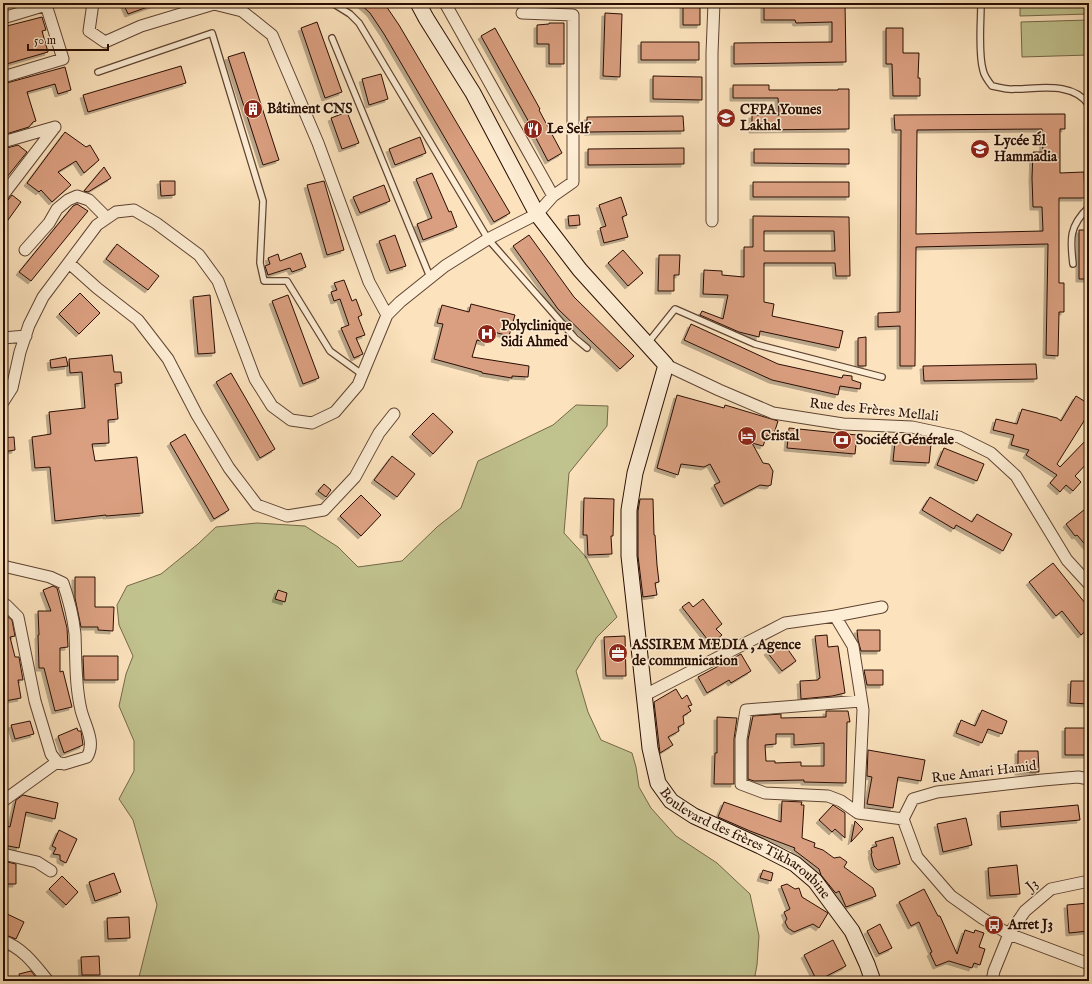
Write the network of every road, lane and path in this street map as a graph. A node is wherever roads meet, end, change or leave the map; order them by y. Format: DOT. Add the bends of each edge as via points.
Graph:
graph roads {
  1 [pos="93,3"];
  2 [pos="411,3"];
  3 [pos="418,3"];
  4 [pos="421,3"];
  5 [pos="445,3"];
  6 [pos="714,3"];
  7 [pos="981,3"];
  8 [pos="334,4"];
  9 [pos="522,13"];
  10 [pos="3,18"];
  11 [pos="426,18"];
  12 [pos="332,38"];
  13 [pos="98,72"];
  14 [pos="3,77"];
  15 [pos="1089,106"];
  16 [pos="3,142"];
  17 [pos="3,195"];
  18 [pos="553,196"];
  19 [pos="1089,207"];
  20 [pos="537,214"];
  21 [pos="107,218"];
  22 [pos="712,221"];
  23 [pos="488,239"];
  24 [pos="25,250"];
  25 [pos="69,263"];
  26 [pos="1073,264"];
  27 [pos="430,277"];
  28 [pos="387,315"];
  29 [pos="26,336"];
  30 [pos="3,338"];
  31 [pos="647,344"];
  32 [pos="587,348"];
  33 [pos="666,366"];
  34 [pos="362,375"];
  35 [pos="882,377"];
  36 [pos="3,402"];
  37 [pos="394,414"];
  38 [pos="3,566"];
  39 [pos="1089,584"];
  40 [pos="3,605"];
  41 [pos="882,607"];
  42 [pos="835,616"];
  43 [pos="645,695"];
  44 [pos="861,701"];
  45 [pos="57,762"];
  46 [pos="1089,779"];
  47 [pos="3,801"];
  48 [pos="858,813"];
  49 [pos="904,819"];
  50 [pos="3,854"];
  51 [pos="51,871"];
  52 [pos="1089,881"];
  53 [pos="1009,934"];
  54 [pos="3,941"];
  55 [pos="1089,964"];
  56 [pos="48,981"];
  57 [pos="873,981"];
  58 [pos="992,981"];
  1 -- 28 [label="street" via="89,31 105,42 141,26 214,4 242,11 272,35 318,143 369,282"];
  2 -- 11 [label="street"];
  3 -- 11 [label="street"];
  4 -- 11 [label="street"];
  5 -- 18 [label="street"];
  6 -- 22 [label="street"];
  7 -- 15 [label="lane" via="982,69 992,86 1011,90 1058,88 1074,93"];
  8 -- 23 [label="lane" via="359,23"];
  9 -- 18 [label="street" via="573,15 573,182"];
  10 -- 14 [label="street" via="46,5 63,59"];
  11 -- 20 [label="street" via="473,93"];
  12 -- 27 [label="lane"];
  13 -- 34 [label="lane" via="212,33 263,201 260,263 264,282 287,281 330,351"];
  16 -- 17 [label="street" via="56,127"];
  18 -- 20 [label="street"];
  19 -- 26 [label="lane" via="1072,232"];
  20 -- 23 [label="street"];
  20 -- 31 [label="street" via="580,270"];
  21 -- 24 [label="street" via="89,200 77,196 57,209 49,223"];
  21 -- 25 [label="street" via="97,225"];
  21 -- 34 [label="street" via="116,212 134,210 199,255 218,281 255,379 272,406 291,420 312,423 335,412 358,384"];
  23 -- 27 [label="street"];
  23 -- 32 [label="lane" via="565,327"];
  25 -- 29 [label="street" via="43,297"];
  25 -- 37 [label="street" via="138,320 168,359 197,415 229,468 257,505 287,516 324,510 355,478 379,433"];
  27 -- 28 [label="street"];
  28 -- 34 [label="street"];
  29 -- 30 [label="street"];
  29 -- 36 [label="street" via="12,388"];
  31 -- 33 [label="street"];
  31 -- 35 [label="lane" via="675,309 755,344"];
  33 -- 39 [label="street, Rue des Frères Mellali" via="773,413 843,424 912,427 959,436 991,453 1016,476 1067,560"];
  33 -- 43 [label="street, Boulevard des frères Tikharoubine" via="635,473 629,510 629,556"];
  38 -- 45 [label="street" via="50,577 63,583 71,607 77,684 81,710 91,744 87,757 64,764"];
  40 -- 45 [label="street" via="18,617 35,702 51,754"];
  41 -- 42 [label="street"];
  42 -- 43 [label="street" via="785,623"];
  42 -- 44 [label="street" via="853,646"];
  43 -- 57 [label="street, Boulevard des frères Tikharoubine" via="650,748 658,783 670,801 694,816 795,864 815,881 852,931"];
  44 -- 48 [label="street" via="863,710"];
  44 -- 48 [label="street" via="746,710 741,739 741,784 765,793 828,796 841,801"];
  45 -- 47 [label="street"];
  46 -- 49 [label="street, Rue Amari Hamid" via="1078,777 937,792 913,799"];
  48 -- 49 [label="street"];
  49 -- 53 [label="street" via="917,856 951,896"];
  50 -- 51 [label="street" via="37,862"];
  52 -- 53 [label="street, J3" via="1052,889 1025,911"];
  53 -- 55 [label="street"];
  53 -- 58 [label="street, J3"];
  54 -- 56 [label="street" via="28,956"];
}
